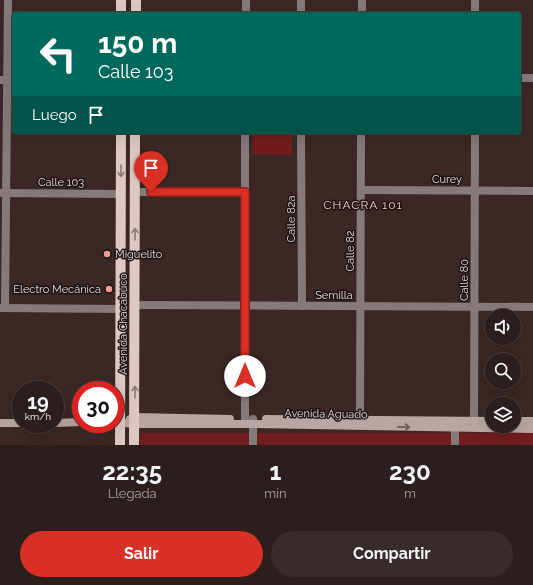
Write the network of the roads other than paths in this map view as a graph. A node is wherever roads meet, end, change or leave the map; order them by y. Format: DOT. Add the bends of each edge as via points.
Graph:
graph roads {
  1 [pos="8,0"];
  2 [pos="121,0"];
  3 [pos="136,0"];
  4 [pos="246,0"];
  5 [pos="301,0"];
  6 [pos="362,0"];
  7 [pos="475,0"];
  8 [pos="121,12"];
  9 [pos="136,12"];
  10 [pos="246,12"];
  11 [pos="301,12"];
  12 [pos="362,12"];
  13 [pos="475,12"];
  14 [pos="521,78"];
  15 [pos="533,78"];
  16 [pos="7,80"];
  17 [pos="121,134"];
  18 [pos="136,134"];
  19 [pos="245,134"];
  20 [pos="301,134"];
  21 [pos="361,134"];
  22 [pos="475,134"];
  23 [pos="361,190"];
  24 [pos="475,190"];
  25 [pos="533,191"];
  26 [pos="135,192"];
  27 [pos="245,192"];
  28 [pos="3,193"];
  29 [pos="121,194"];
  30 [pos="135,305"];
  31 [pos="245,305"];
  32 [pos="302,306"];
  33 [pos="360,306"];
  34 [pos="475,307"];
  35 [pos="533,307"];
  36 [pos="2,308"];
  37 [pos="121,309"];
  38 [pos="118,381"];
  39 [pos="360,419"];
  40 [pos="134,421"];
  41 [pos="521,421"];
  42 [pos="533,421"];
  43 [pos="124,422"];
  44 [pos="249,422"];
  45 [pos="485,422"];
  46 [pos="0,423"];
  47 [pos="12,423"];
  48 [pos="455,424"];
  49 [pos="474,424"];
  50 [pos="533,429"];
  51 [pos="118,433"];
  52 [pos="120,445"];
  53 [pos="134,445"];
  54 [pos="253,445"];
  55 [pos="455,445"];
  1 -- 16 [label="street"];
  2 -- 8 [label="main road"];
  3 -- 9 [label="main road"];
  4 -- 10 [label="street"];
  5 -- 11 [label="street"];
  6 -- 12 [label="street"];
  7 -- 13 [label="street"];
  14 -- 15 [label="street"];
  16 -- 28 [label="street"];
  17 -- 29 [label="main road, Avenida Chacabuco, one-way"];
  18 -- 26 [label="main road, Avenida Chacabuco"];
  19 -- 27 [label="street"];
  20 -- 32 [label="street, Calle 82a"];
  21 -- 23 [label="street, Calle 82"];
  22 -- 24 [label="street, Calle 80"];
  23 -- 24 [label="street, Curey"];
  23 -- 33 [label="street, Calle 82"];
  24 -- 25 [label="street, Curey"];
  24 -- 34 [label="street, Calle 80"];
  26 -- 27 [label="street"];
  30 -- 26 [label="main road, Avenida Chacabuco, one-way"];
  27 -- 31 [label="street"];
  28 -- 29 [label="street, Calle 103"];
  28 -- 36 [label="street"];
  29 -- 37 [label="main road, Avenida Chacabuco"];
  30 -- 31 [label="street, Semilla"];
  40 -- 30 [label="main road, Avenida Chacabuco, one-way"];
  31 -- 32 [label="street, Semilla"];
  31 -- 44 [label="street"];
  32 -- 33 [label="street, Semilla"];
  33 -- 34 [label="street, Semilla"];
  33 -- 39 [label="street, Calle 82"];
  34 -- 35 [label="street, Semilla"];
  34 -- 49 [label="street, Calle 80"];
  36 -- 37 [label="street"];
  37 -- 38 [label="main road, Avenida Chacabuco"];
  39 -- 44 [label="main road, Avenida Aguado"];
  39 -- 48 [label="main road, Avenida Aguado"];
  40 -- 43 [label="main road, Avenida Aguado"];
  40 -- 44 [label="main road, Avenida Aguado"];
  40 -- 53 [label="main road, Avenida Chacabuco"];
  41 -- 42 [label="main road"];
  44 -- 48 [label="main road, Avenida Aguado, one-way"];
  44 -- 54 [label="street"];
  45 -- 49 [label="main road, Avenida Aguado"];
  46 -- 47 [label="main road"];
  48 -- 49 [label="main road, Avenida Aguado"];
  48 -- 55 [label="street"];
  49 -- 50 [label="main road, Avenida Aguado"];
  51 -- 52 [label="main road, Avenida Chacabuco"];
}
